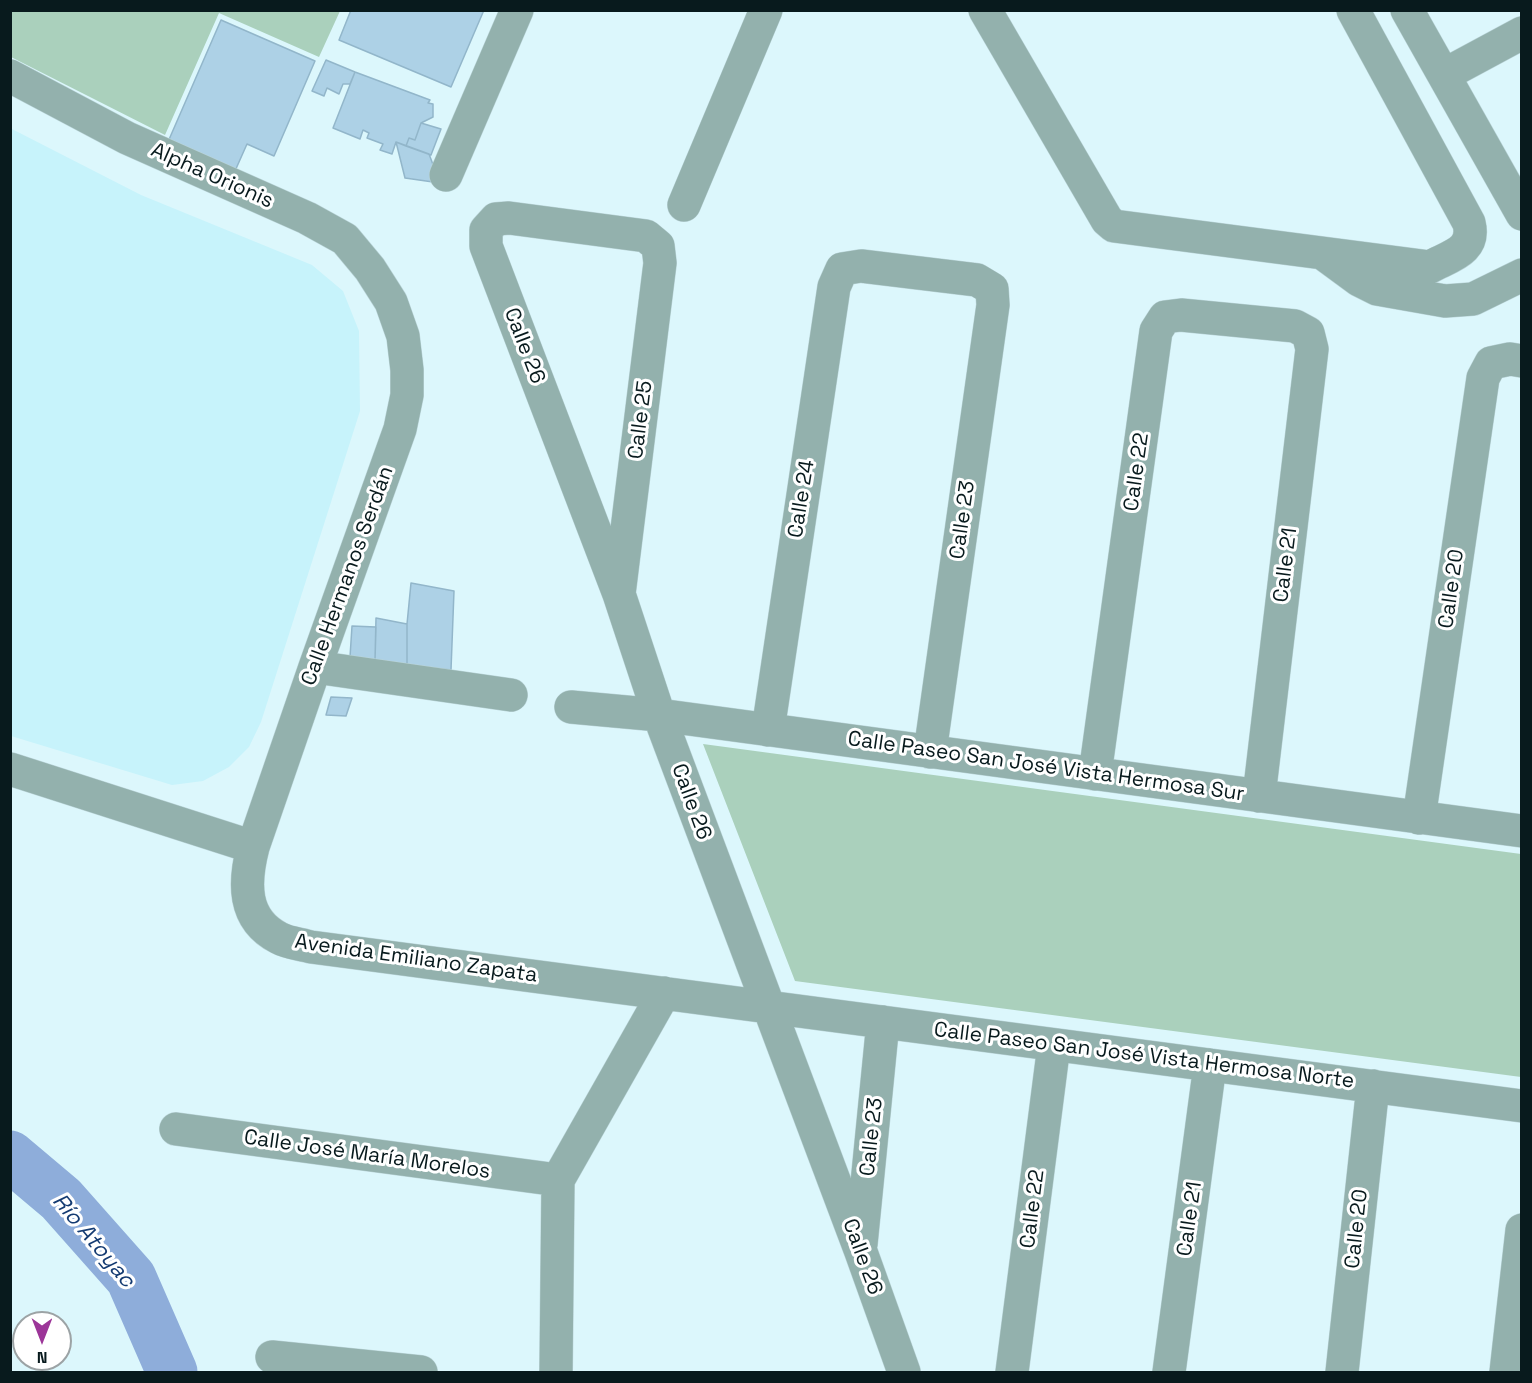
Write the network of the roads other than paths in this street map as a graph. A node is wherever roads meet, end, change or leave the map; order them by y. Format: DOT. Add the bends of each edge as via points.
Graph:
graph roads {
  1 [pos="517,10"];
  2 [pos="766,10"];
  3 [pos="985,10"];
  4 [pos="1353,10"];
  5 [pos="1407,10"];
  6 [pos="1521,33"];
  7 [pos="1444,75"];
  8 [pos="10,76"];
  9 [pos="446,175"];
  10 [pos="684,205"];
  11 [pos="1521,214"];
  12 [pos="658,246"];
  13 [pos="1322,254"];
  14 [pos="842,269"];
  15 [pos="1521,275"];
  16 [pos="391,302"];
  17 [pos="1308,333"];
  18 [pos="1506,362"];
  19 [pos="619,594"];
  20 [pos="315,666"];
  21 [pos="511,695"];
  22 [pos="571,707"];
  23 [pos="659,715"];
  24 [pos="768,730"];
  25 [pos="930,752"];
  26 [pos="10,769"];
  27 [pos="1095,774"];
  28 [pos="1259,796"];
  29 [pos="1419,818"];
  30 [pos="1521,831"];
  31 [pos="253,847"];
  32 [pos="664,993"];
  33 [pos="767,1007"];
  34 [pos="883,1022"];
  35 [pos="1054,1045"];
  36 [pos="1210,1065"];
  37 [pos="1373,1086"];
  38 [pos="1521,1106"];
  39 [pos="176,1130"];
  40 [pos="558,1180"];
  41 [pos="1521,1230"];
  42 [pos="861,1252"];
  43 [pos="272,1357"];
  44 [pos="421,1372"];
  45 [pos="556,1372"];
  46 [pos="904,1372"];
  47 [pos="1012,1372"];
  48 [pos="1169,1372"];
  49 [pos="1342,1372"];
  50 [pos="1506,1372"];
  1 -- 9 [label="street"];
  2 -- 10 [label="street"];
  3 -- 13 [label="street" via="1114,226"];
  4 -- 13 [label="street" via="1472,233 1460,251 1430,267"];
  5 -- 7 [label="street"];
  6 -- 7 [label="street"];
  7 -- 11 [label="street"];
  8 -- 16 [label="street, Alpha Orionis" via="127,138 307,218 345,239"];
  12 -- 19 [label="street, Calle 25" via="660,263"];
  12 -- 19 [label="street, Calle 26" via="646,236 509,218 496,219 486,230 486,246"];
  13 -- 15 [label="street" via="1377,289 1445,301 1473,299"];
  14 -- 24 [label="street, Calle 24" via="834,287"];
  14 -- 25 [label="street, Calle 23" via="861,266 977,280 992,289 993,305"];
  16 -- 20 [label="street, Calle Hermanos Serdán" via="403,336 408,370 400,429"];
  17 -- 27 [label="street, Calle 22" via="1295,326 1181,315 1165,317 1156,331"];
  17 -- 28 [label="street, Calle 21" via="1312,349"];
  18 -- 29 [label="street, Calle 20" via="1483,378"];
  19 -- 23 [label="street, Calle 26"];
  20 -- 21 [label="street"];
  20 -- 31 [label="street, Calle Hermanos Serdán"];
  22 -- 23 [label="street, Calle Paseo San José Vista Hermosa Sur"];
  23 -- 24 [label="street, Calle Paseo San José Vista Hermosa Sur"];
  23 -- 33 [label="street, Calle 26"];
  24 -- 25 [label="street, Calle Paseo San José Vista Hermosa Sur"];
  25 -- 27 [label="street, Calle Paseo San José Vista Hermosa Sur"];
  26 -- 31 [label="street"];
  27 -- 28 [label="street, Calle Paseo San José Vista Hermosa Sur"];
  28 -- 29 [label="street, Calle Paseo San José Vista Hermosa Sur"];
  29 -- 30 [label="street, Calle Paseo San José Vista Hermosa Sur"];
  31 -- 32 [label="street, Avenida Emiliano Zapata" via="247,896 256,920 279,938 311,947"];
  32 -- 33 [label="street, Avenida Emiliano Zapata"];
  32 -- 40 [label="street"];
  33 -- 34 [label="street, Calle Paseo San José Vista Hermosa Norte"];
  33 -- 42 [label="street, Calle 26"];
  34 -- 35 [label="street, Calle Paseo San José Vista Hermosa Norte"];
  34 -- 42 [label="street, Calle 23"];
  35 -- 36 [label="street, Calle Paseo San José Vista Hermosa Norte"];
  35 -- 47 [label="street, Calle 22"];
  36 -- 37 [label="street, Calle Paseo San José Vista Hermosa Norte"];
  36 -- 48 [label="street, Calle 21"];
  37 -- 38 [label="street, Calle Paseo San José Vista Hermosa Norte"];
  37 -- 49 [label="street, Calle 20"];
  39 -- 40 [label="street, Calle José María Morelos"];
  40 -- 45 [label="street"];
  41 -- 50 [label="street"];
  42 -- 46 [label="street, Calle 26"];
  43 -- 44 [label="street"];
}
